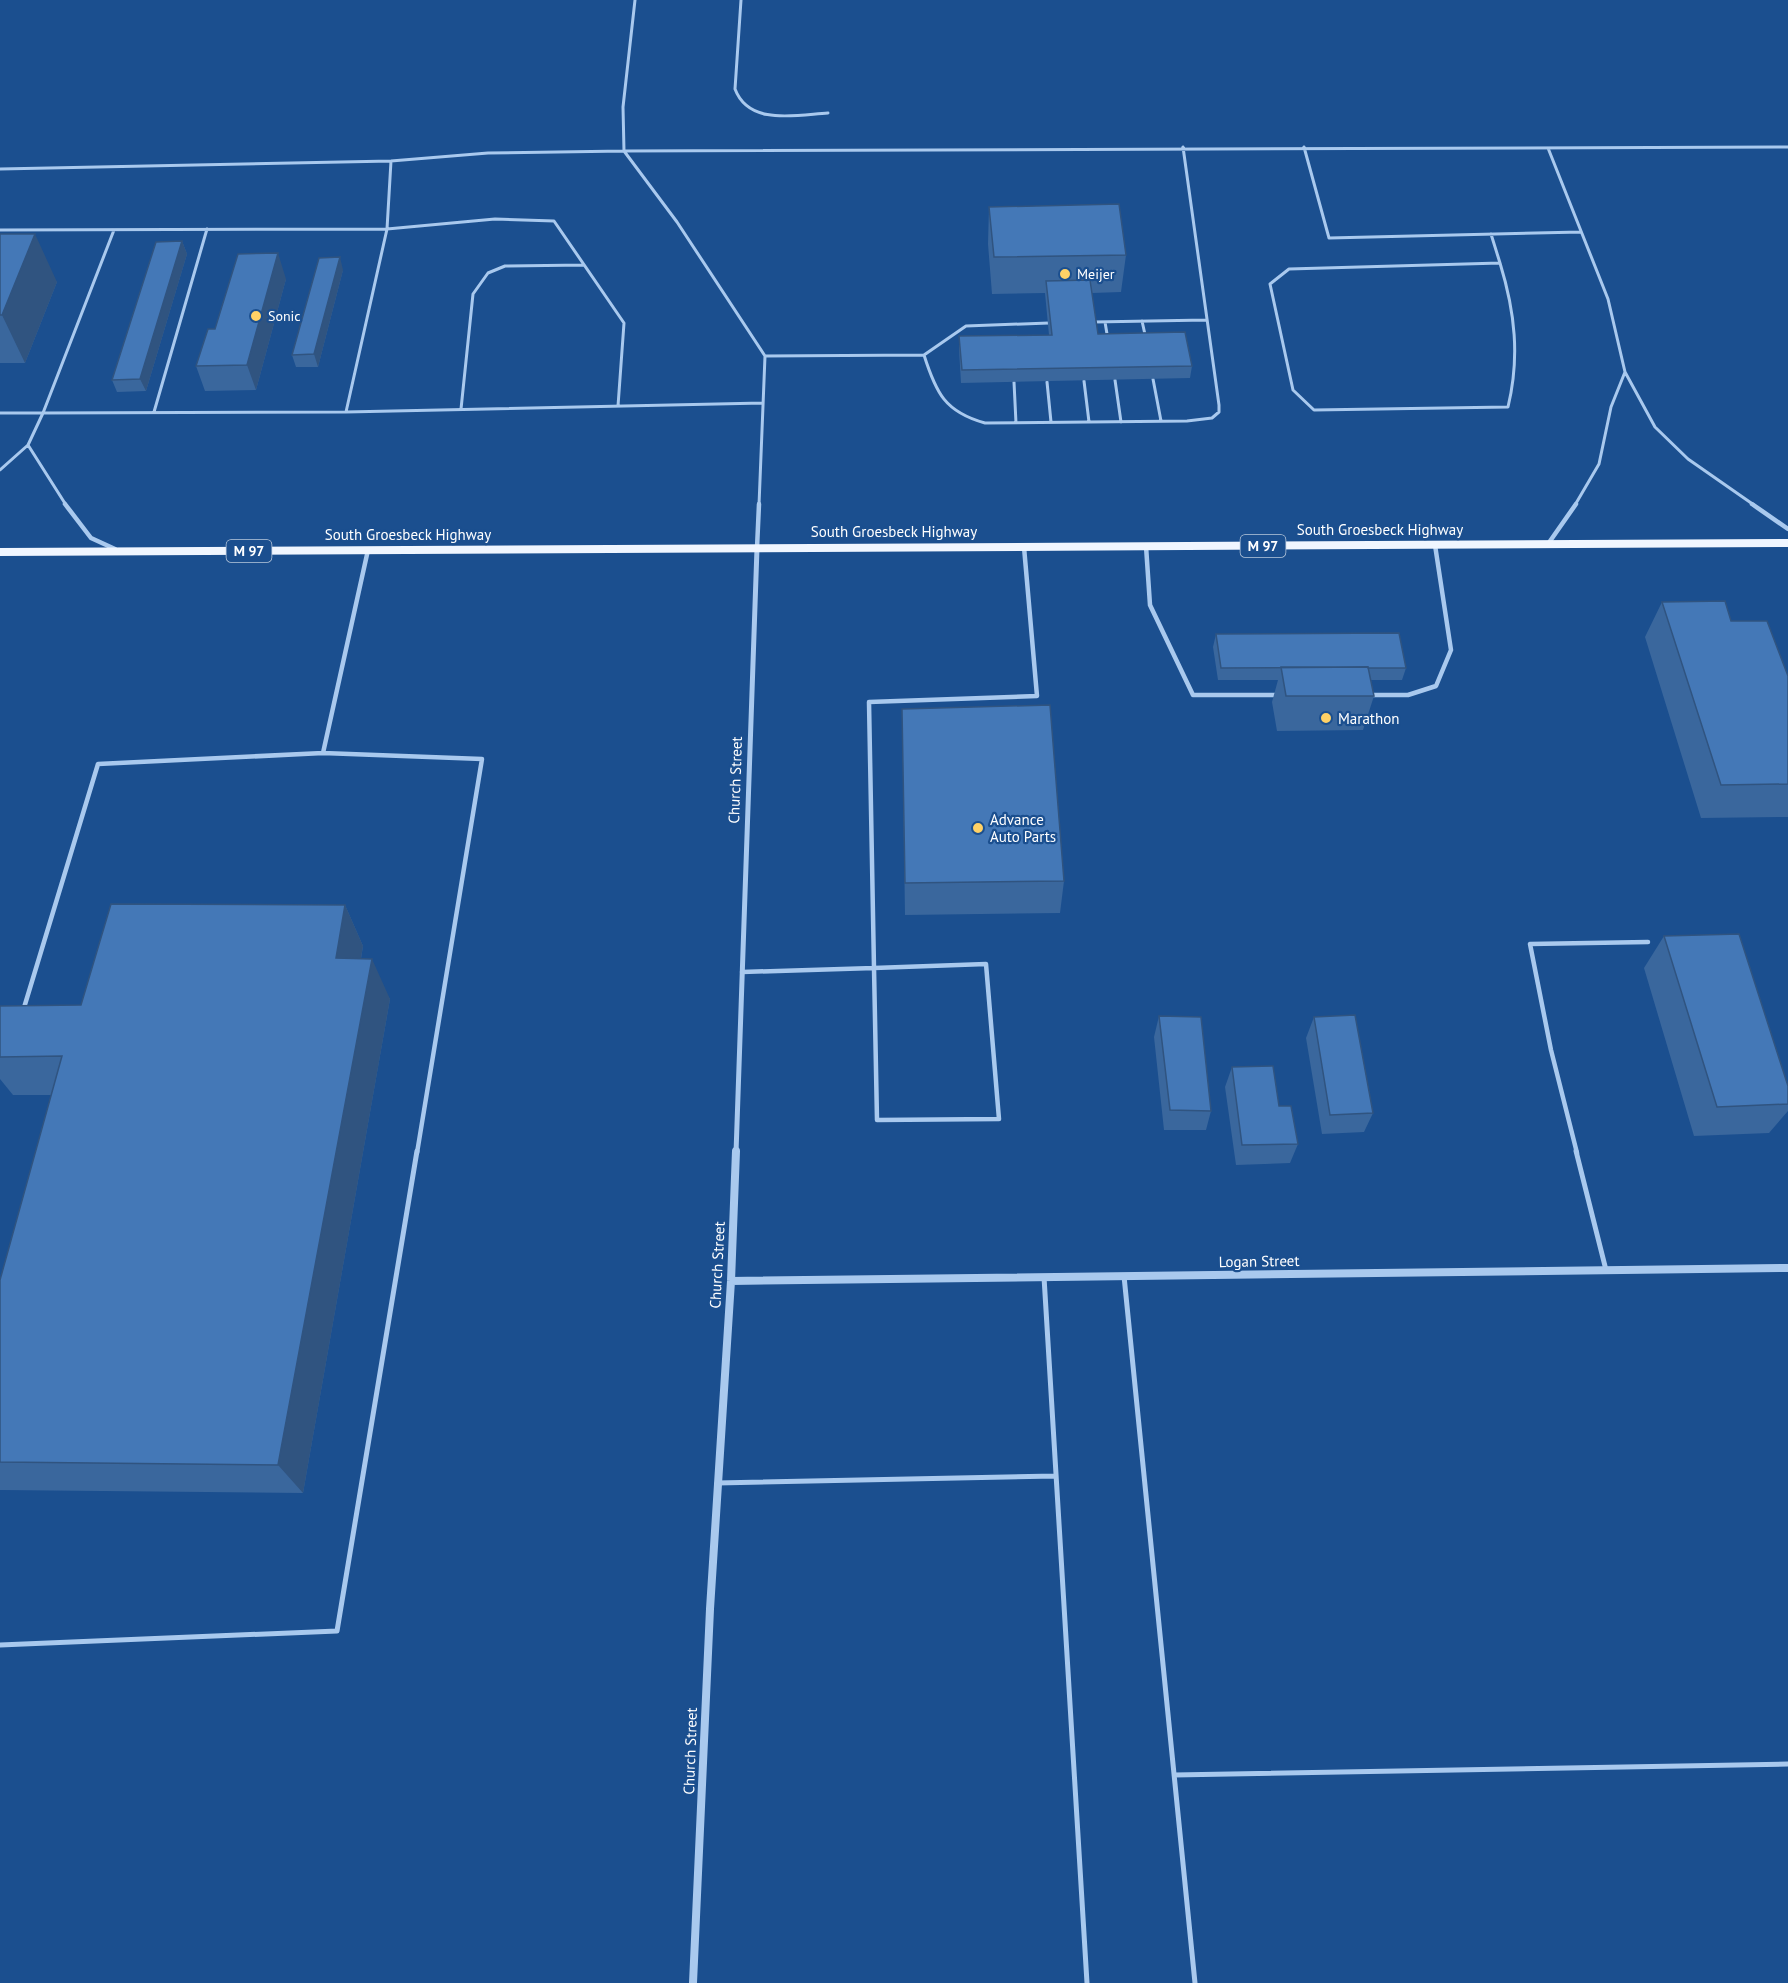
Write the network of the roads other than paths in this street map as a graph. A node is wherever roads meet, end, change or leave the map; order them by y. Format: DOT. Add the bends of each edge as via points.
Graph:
graph roads {
  1 [pos="635,0"];
  2 [pos="741,0"];
  3 [pos="828,113"];
  4 [pos="1183,147"];
  5 [pos="1304,147"];
  6 [pos="1788,147"];
  7 [pos="1548,148"];
  8 [pos="624,151"];
  9 [pos="391,161"];
  10 [pos="0,169"];
  11 [pos="387,229"];
  12 [pos="0,230"];
  13 [pos="114,230"];
  14 [pos="207,230"];
  15 [pos="1581,232"];
  16 [pos="1491,234"];
  17 [pos="1501,263"];
  18 [pos="584,266"];
  19 [pos="1206,320"];
  20 [pos="1142,321"];
  21 [pos="1094,322"];
  22 [pos="1106,322"];
  23 [pos="1049,323"];
  24 [pos="1007,324"];
  25 [pos="1040,324"];
  26 [pos="1041,332"];
  27 [pos="1009,333"];
  28 [pos="1148,346"];
  29 [pos="1109,347"];
  30 [pos="924,355"];
  31 [pos="765,356"];
  32 [pos="1625,372"];
  33 [pos="1153,379"];
  34 [pos="1115,380"];
  35 [pos="1084,381"];
  36 [pos="1014,382"];
  37 [pos="1047,382"];
  38 [pos="763,402"];
  39 [pos="618,406"];
  40 [pos="461,409"];
  41 [pos="154,412"];
  42 [pos="346,412"];
  43 [pos="0,413"];
  44 [pos="44,413"];
  45 [pos="1161,421"];
  46 [pos="1051,422"];
  47 [pos="1089,422"];
  48 [pos="1121,422"];
  49 [pos="1016,423"];
  50 [pos="28,445"];
  51 [pos="0,470"];
  52 [pos="1788,529"];
  53 [pos="1788,543"];
  54 [pos="1548,544"];
  55 [pos="1435,545"];
  56 [pos="1146,546"];
  57 [pos="1024,547"];
  58 [pos="757,548"];
  59 [pos="368,550"];
  60 [pos="0,552"];
  61 [pos="120,552"];
  62 [pos="1289,695"];
  63 [pos="1360,695"];
  64 [pos="323,753"];
  65 [pos="1648,942"];
  66 [pos="874,966"];
  67 [pos="742,972"];
  68 [pos="21,1017"];
  69 [pos="1788,1268"];
  70 [pos="1606,1270"];
  71 [pos="1124,1276"];
  72 [pos="1044,1277"];
  73 [pos="731,1281"];
  74 [pos="1055,1476"];
  75 [pos="717,1483"];
  76 [pos="0,1645"];
  77 [pos="1788,1764"];
  78 [pos="1174,1775"];
  79 [pos="693,1983"];
  80 [pos="1087,1983"];
  81 [pos="1195,1983"];
  1 -- 8 [label="lane" via="623,107"];
  2 -- 3 [label="lane" via="736,100 745,109 761,114"];
  4 -- 5 [label="lane"];
  4 -- 8 [label="lane"];
  4 -- 19 [label="lane"];
  5 -- 7 [label="lane"];
  5 -- 16 [label="lane" via="1329,238"];
  6 -- 7 [label="lane"];
  7 -- 15 [label="lane"];
  8 -- 9 [label="lane" via="488,153"];
  8 -- 31 [label="lane" via="677,222"];
  9 -- 10 [label="lane"];
  9 -- 11 [label="lane"];
  11 -- 14 [label="lane"];
  11 -- 18 [label="lane" via="495,219 554,221"];
  11 -- 42 [label="lane"];
  12 -- 13 [label="lane"];
  13 -- 14 [label="lane"];
  13 -- 44 [label="lane"];
  14 -- 41 [label="lane"];
  15 -- 16 [label="lane"];
  15 -- 32 [label="lane" via="1608,299"];
  16 -- 17 [label="lane"];
  17 -- 17 [label="lane" via="1517,339 1517,378 1508,407 1314,410 1293,390 1270,284 1288,269"];
  18 -- 39 [label="lane" via="624,323"];
  18 -- 40 [label="lane" via="505,266 488,273 473,294"];
  19 -- 20 [label="lane"];
  19 -- 45 [label="lane" via="1219,412 1202,420"];
  20 -- 22 [label="lane"];
  20 -- 28 [label="lane"];
  21 -- 22 [label="lane"];
  22 -- 29 [label="lane"];
  23 -- 25 [label="lane"];
  24 -- 25 [label="lane"];
  24 -- 27 [label="lane"];
  24 -- 30 [label="lane" via="966,326"];
  25 -- 26 [label="lane"];
  30 -- 31 [label="lane"];
  30 -- 49 [label="lane" via="935,391 953,410 985,423"];
  31 -- 38 [label="lane"];
  32 -- 52 [label="lane" via="1655,427 1688,459"];
  32 -- 54 [label="lane" via="1611,407 1599,464"];
  33 -- 45 [label="lane"];
  34 -- 48 [label="lane"];
  35 -- 47 [label="lane"];
  36 -- 49 [label="lane"];
  37 -- 46 [label="lane"];
  38 -- 39 [label="lane"];
  38 -- 58 [label="lane"];
  39 -- 40 [label="lane"];
  40 -- 42 [label="lane"];
  41 -- 42 [label="lane"];
  41 -- 44 [label="lane"];
  43 -- 44 [label="lane"];
  44 -- 50 [label="lane"];
  45 -- 48 [label="lane"];
  46 -- 47 [label="lane"];
  46 -- 49 [label="lane"];
  47 -- 48 [label="lane"];
  50 -- 51 [label="lane"];
  50 -- 61 [label="lane" via="84,530 91,538"];
  53 -- 54 [label="main road, South Groesbeck Highway / M 97"];
  54 -- 55 [label="main road, South Groesbeck Highway / M 97"];
  55 -- 56 [label="main road, South Groesbeck Highway / M 97"];
  55 -- 63 [label="lane" via="1451,650 1436,686 1408,695"];
  56 -- 57 [label="main road, South Groesbeck Highway / M 97"];
  56 -- 62 [label="lane" via="1150,605 1193,695"];
  57 -- 58 [label="main road, South Groesbeck Highway / M 97"];
  57 -- 66 [label="lane" via="1037,696 869,702"];
  58 -- 59 [label="main road, South Groesbeck Highway / M 97"];
  58 -- 67 [label="street, Church Street"];
  59 -- 61 [label="main road, South Groesbeck Highway / M 97"];
  59 -- 64 [label="lane"];
  60 -- 61 [label="main road, South Groesbeck Highway / M 97"];
  64 -- 68 [label="lane" via="98,764"];
  64 -- 76 [label="lane" via="482,759 337,1631"];
  65 -- 70 [label="lane" via="1530,944 1551,1050"];
  66 -- 66 [label="lane" via="877,1120 999,1119 986,964"];
  66 -- 67 [label="lane"];
  67 -- 73 [label="street, Church Street"];
  69 -- 70 [label="street, Logan Street"];
  70 -- 71 [label="street, Logan Street"];
  71 -- 72 [label="street, Logan Street"];
  71 -- 78 [label="lane"];
  72 -- 73 [label="street, Logan Street"];
  72 -- 74 [label="lane"];
  73 -- 75 [label="street, Church Street"];
  74 -- 75 [label="lane"];
  74 -- 80 [label="lane"];
  75 -- 79 [label="street, Church Street"];
  77 -- 78 [label="lane"];
  78 -- 81 [label="lane"];
}
